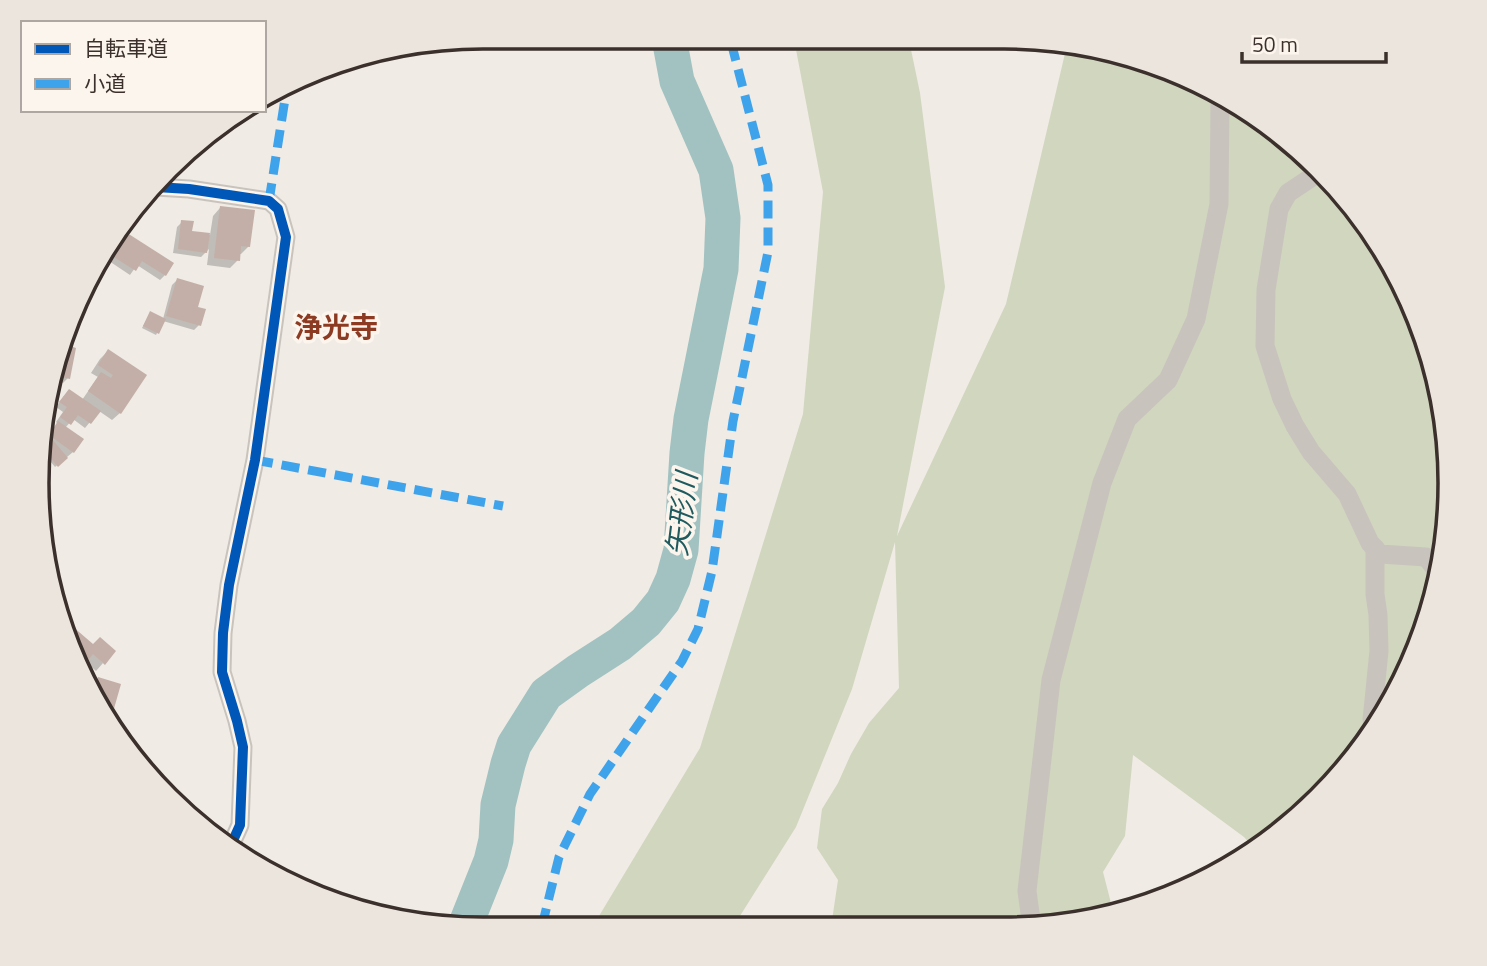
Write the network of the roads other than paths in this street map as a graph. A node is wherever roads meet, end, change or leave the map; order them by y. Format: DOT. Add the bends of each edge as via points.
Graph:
graph roads {
  1 [pos="1220,106"];
  2 [pos="1312,177"];
  3 [pos="166,188"];
  4 [pos="1375,548"];
  5 [pos="1431,563"];
  6 [pos="1373,711"];
  7 [pos="234,838"];
  8 [pos="1030,916"];
  1 -- 8 [label="street" via="1219,204 1196,319 1168,380 1127,419 1102,483 1051,680 1027,891"];
  2 -- 4 [label="street" via="1288,193 1279,209 1266,290 1265,346 1295,426 1347,494"];
  3 -- 7 [label="street" via="269,201 278,209 286,237 256,460 223,633 222,672 243,747 240,825"];
  4 -- 5 [label="street" via="1380,554 1426,557"];
  4 -- 6 [label="street" via="1379,651"];
}
